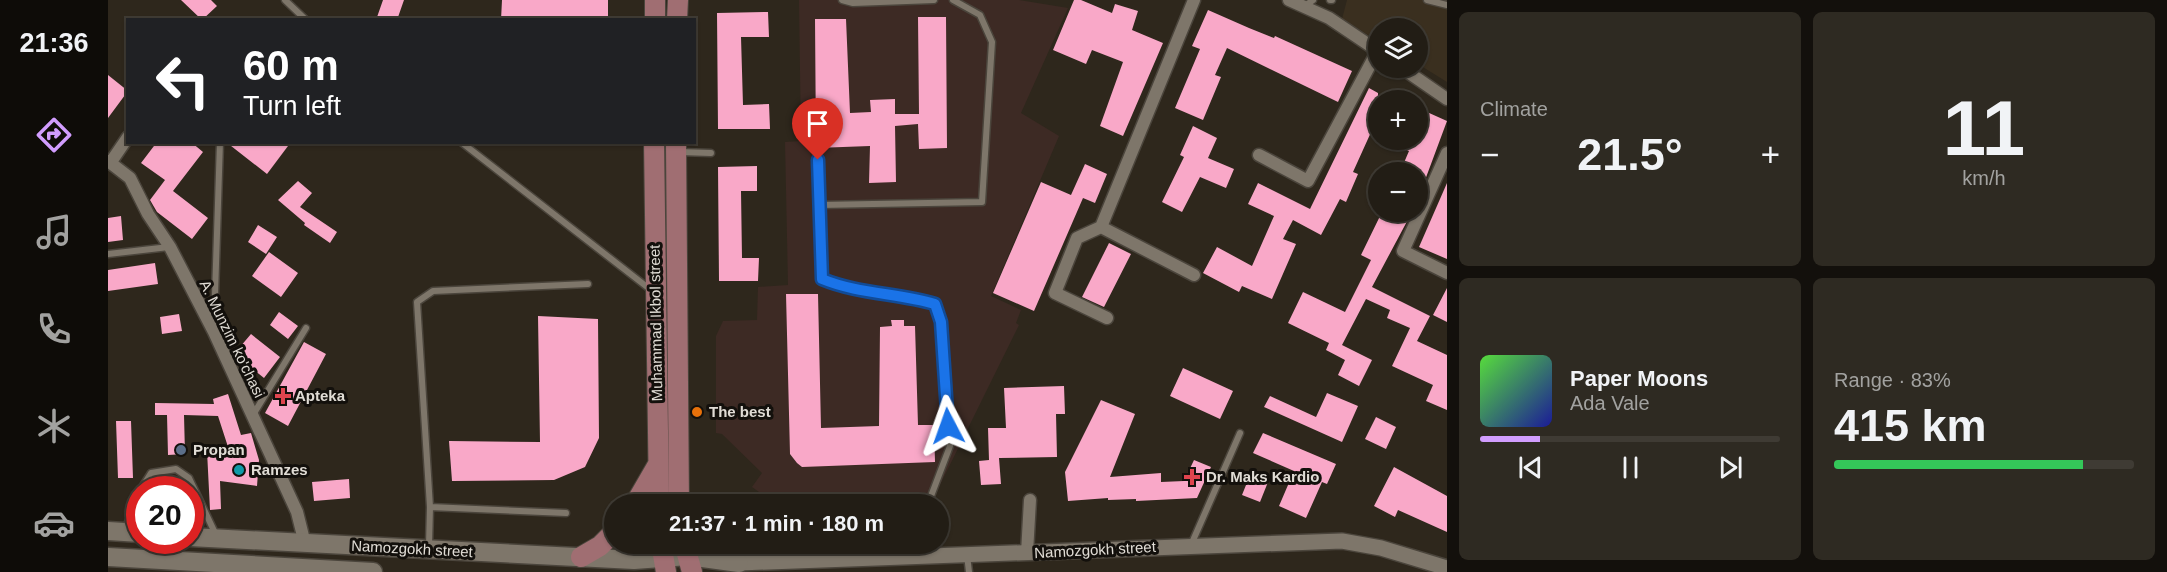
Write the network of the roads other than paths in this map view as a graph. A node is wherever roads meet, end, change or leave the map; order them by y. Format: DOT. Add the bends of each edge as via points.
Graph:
graph roads {
  1 [pos="285,0"];
  2 [pos="655,0"];
  3 [pos="678,0"];
  4 [pos="842,0"];
  5 [pos="934,0"];
  6 [pos="953,0"];
  7 [pos="1194,0"];
  8 [pos="1289,0"];
  9 [pos="1427,0"];
  10 [pos="1309,3"];
  11 [pos="1447,4"];
  12 [pos="304,18"];
  13 [pos="655,18"];
  14 [pos="677,18"];
  15 [pos="1368,44"];
  16 [pos="1368,70"];
  17 [pos="1417,78"];
  18 [pos="1447,99"];
  19 [pos="126,140"];
  20 [pos="220,144"];
  21 [pos="464,144"];
  22 [pos="654,144"];
  23 [pos="676,147"];
  24 [pos="711,153"];
  25 [pos="1447,153"];
  26 [pos="1259,155"];
  27 [pos="818,160"];
  28 [pos="110,162"];
  29 [pos="819,205"];
  30 [pos="1101,227"];
  31 [pos="170,247"];
  32 [pos="108,254"];
  33 [pos="1447,273"];
  34 [pos="1194,274"];
  35 [pos="588,284"];
  36 [pos="656,294"];
  37 [pos="1107,318"];
  38 [pos="306,328"];
  39 [pos="214,332"];
  40 [pos="253,416"];
  41 [pos="1240,433"];
  42 [pos="658,463"];
  43 [pos="149,476"];
  44 [pos="186,476"];
  45 [pos="641,494"];
  46 [pos="659,494"];
  47 [pos="679,494"];
  48 [pos="932,494"];
  49 [pos="1030,500"];
  50 [pos="430,507"];
  51 [pos="204,509"];
  52 [pos="566,513"];
  53 [pos="204,538"];
  54 [pos="218,538"];
  55 [pos="604,542"];
  56 [pos="305,544"];
  57 [pos="1191,545"];
  58 [pos="429,550"];
  59 [pos="949,552"];
  60 [pos="1027,553"];
  61 [pos="852,554"];
  62 [pos="966,554"];
  63 [pos="108,557"];
  64 [pos="581,557"];
  65 [pos="663,557"];
  66 [pos="688,557"];
  67 [pos="739,563"];
  68 [pos="172,567"];
  69 [pos="1447,567"];
  70 [pos="289,570"];
  71 [pos="373,572"];
  72 [pos="719,572"];
  73 [pos="969,572"];
  1 -- 12 [label="lane"];
  2 -- 13 [label="main road"];
  3 -- 14 [label="main road"];
  4 -- 5 [label="lane"];
  6 -- 29 [label="lane" via="980,15 992,42 982,201"];
  7 -- 30 [label="street"];
  8 -- 10 [label="street"];
  9 -- 11 [label="lane"];
  10 -- 15 [label="street"];
  16 -- 26 [label="street" via="1308,181"];
  17 -- 18 [label="street"];
  19 -- 28 [label="street"];
  20 -- 39 [label="lane"];
  21 -- 36 [label="lane"];
  22 -- 36 [label="main road, Muhammad Ikbol street"];
  23 -- 24 [label="lane"];
  23 -- 47 [label="main road, Muhammad Ikbol street"];
  25 -- 33 [label="street" via="1403,251"];
  27 -- 29 [label="lane"];
  28 -- 31 [label="street, A. Munzim ko'chasi" via="130,178"];
  29 -- 48 [label="lane" via="822,279 842,288 908,296 935,304 941,322 950,446"];
  30 -- 34 [label="street"];
  30 -- 37 [label="street" via="1077,238 1055,293"];
  31 -- 32 [label="lane"];
  31 -- 39 [label="street, A. Munzim ko'chasi"];
  35 -- 50 [label="lane" via="433,291 417,302"];
  36 -- 42 [label="main road, Muhammad Ikbol street"];
  38 -- 40 [label="lane"];
  39 -- 40 [label="street, A. Munzim ko'chasi"];
  40 -- 56 [label="street, A. Munzim ko'chasi" via="297,512"];
  41 -- 57 [label="lane"];
  42 -- 45 [label="main road"];
  42 -- 46 [label="main road, Muhammad Ikbol street"];
  43 -- 44 [label="lane" via="176,469"];
  49 -- 60 [label="street"];
  50 -- 52 [label="lane"];
  50 -- 58 [label="lane"];
  51 -- 54 [label="lane"];
  53 -- 54 [label="main road, Namozgokh street"];
  54 -- 56 [label="main road, Namozgokh street"];
  55 -- 64 [label="main road"];
  56 -- 58 [label="main road, Namozgokh street"];
  57 -- 60 [label="street, Namozgokh street"];
  57 -- 69 [label="street, Namozgokh street" via="1362,543"];
  58 -- 64 [label="main road, Namozgokh street"];
  59 -- 62 [label="street, Namozgokh street"];
  60 -- 62 [label="street, Namozgokh street"];
  61 -- 67 [label="street, Namozgokh street"];
  62 -- 73 [label="lane"];
  63 -- 68 [label="main road, Namozgokh street"];
  64 -- 65 [label="main road, Namozgokh street"];
  65 -- 66 [label="main road, Namozgokh street"];
  66 -- 67 [label="main road, Namozgokh street"];
  67 -- 72 [label="main road"];
  68 -- 70 [label="main road, Namozgokh street"];
  70 -- 71 [label="main road, Namozgokh street"];
}
